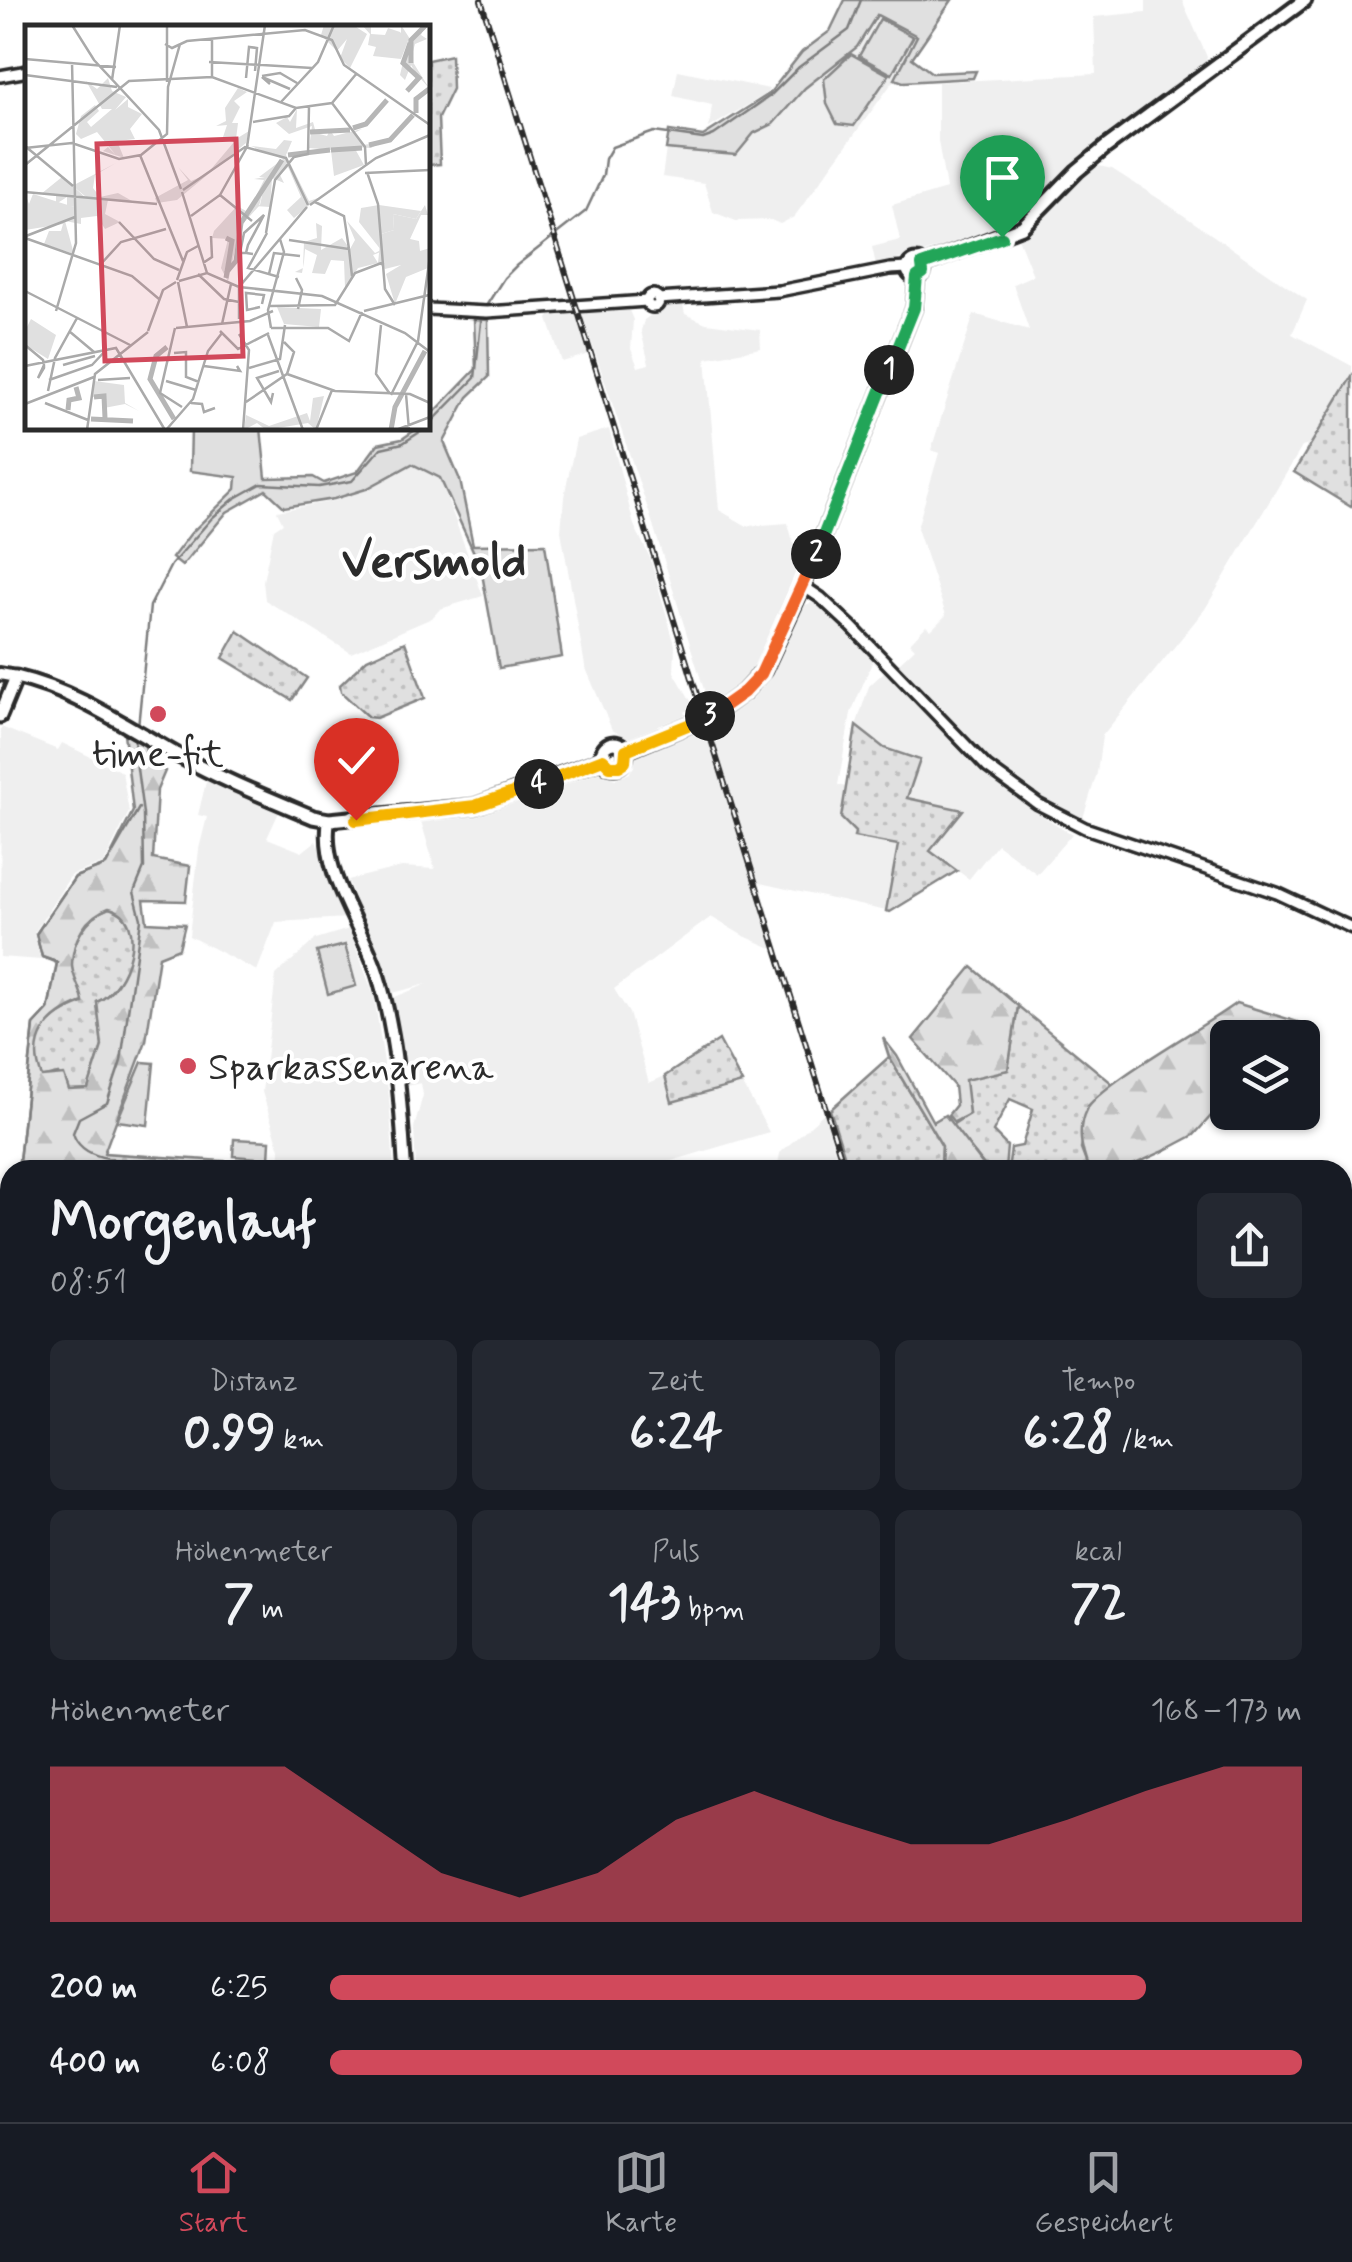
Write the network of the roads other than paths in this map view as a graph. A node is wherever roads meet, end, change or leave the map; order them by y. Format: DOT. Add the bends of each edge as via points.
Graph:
graph roads {
  1 [pos="1305,0"];
  2 [pos="25,72"];
  3 [pos="0,76"];
  4 [pos="916,270"];
  5 [pos="430,309"];
  6 [pos="802,586"];
  7 [pos="0,674"];
  8 [pos="16,676"];
  9 [pos="0,716"];
  10 [pos="329,820"];
  11 [pos="1352,928"];
  12 [pos="404,1160"];
  1 -- 4 [label="main road" via="1076,171 1022,228"];
  2 -- 3 [label="street"];
  4 -- 5 [label="street" via="890,268 779,291 658,299 654,307 647,301"];
  4 -- 6 [label="main road" via="914,308"];
  6 -- 10 [label="main road" via="751,685 712,715 626,750 619,766 603,759 475,806"];
  6 -- 11 [label="street" via="852,627 987,766 1038,804 1085,828 1278,893"];
  7 -- 8 [label="main road"];
  8 -- 9 [label="main road"];
  8 -- 10 [label="main road" via="56,688 223,779"];
  10 -- 12 [label="main road" via="328,853 384,1000"];
}
